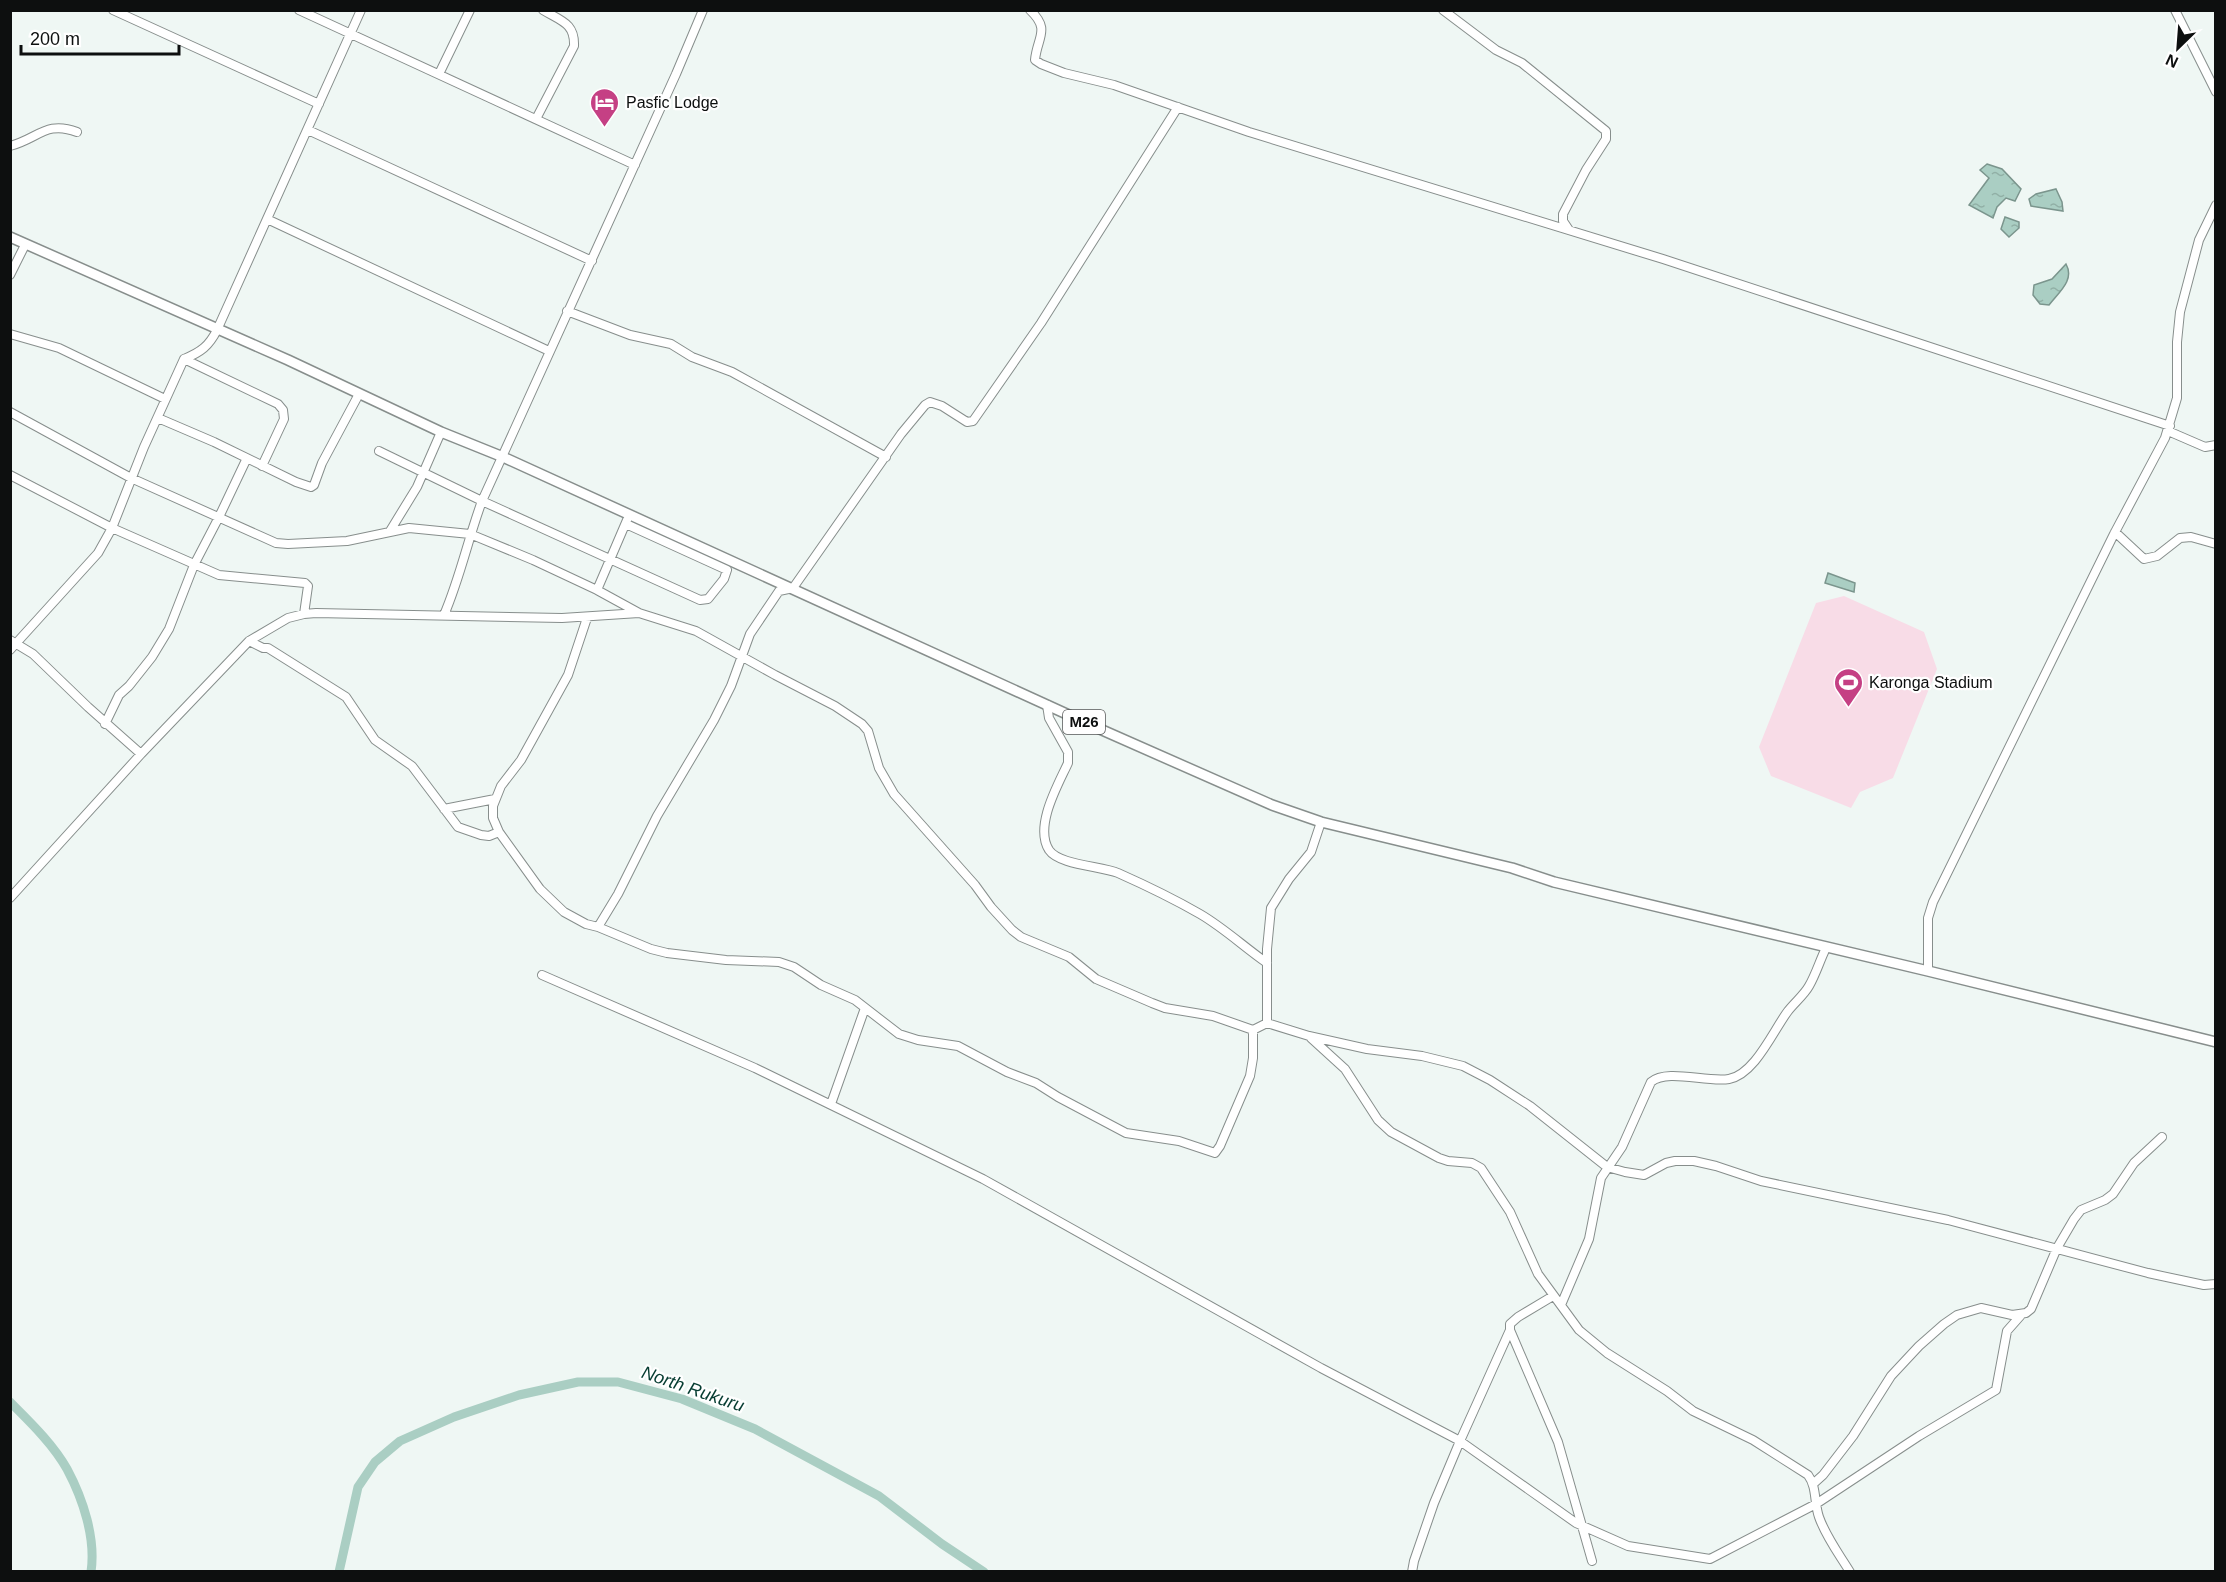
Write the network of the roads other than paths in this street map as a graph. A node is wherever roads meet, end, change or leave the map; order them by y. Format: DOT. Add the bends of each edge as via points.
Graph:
graph roads {
  1 [pos="113,10"];
  2 [pos="299,10"];
  3 [pos="361,10"];
  4 [pos="470,10"];
  5 [pos="543,10"];
  6 [pos="703,10"];
  7 [pos="1030,10"];
  8 [pos="1443,10"];
  9 [pos="2175,10"];
  10 [pos="350,35"];
  11 [pos="439,74"];
  12 [pos="2216,92"];
  13 [pos="319,104"];
  14 [pos="1178,107"];
  15 [pos="536,119"];
  16 [pos="308,130"];
  17 [pos="77,132"];
  18 [pos="10,146"];
  19 [pos="635,165"];
  20 [pos="2216,205"];
  21 [pos="267,219"];
  22 [pos="1569,230"];
  23 [pos="10,237"];
  24 [pos="25,245"];
  25 [pos="592,261"];
  26 [pos="10,275"];
  27 [pos="567,311"];
  28 [pos="217,330"];
  29 [pos="10,334"];
  30 [pos="549,351"];
  31 [pos="184,360"];
  32 [pos="359,394"];
  33 [pos="165,399"];
  34 [pos="10,412"];
  35 [pos="158,418"];
  36 [pos="2169,428"];
  37 [pos="441,432"];
  38 [pos="2216,445"];
  39 [pos="379,451"];
  40 [pos="502,457"];
  41 [pos="886,457"];
  42 [pos="247,458"];
  43 [pos="262,466"];
  44 [pos="421,473"];
  45 [pos="10,476"];
  46 [pos="131,478"];
  47 [pos="482,501"];
  48 [pos="219,517"];
  49 [pos="627,519"];
  50 [pos="112,528"];
  51 [pos="390,531"];
  52 [pos="2115,532"];
  53 [pos="470,534"];
  54 [pos="2216,544"];
  55 [pos="611,558"];
  56 [pos="194,565"];
  57 [pos="793,588"];
  58 [pos="597,590"];
  59 [pos="304,614"];
  60 [pos="639,614"];
  61 [pos="444,615"];
  62 [pos="587,618"];
  63 [pos="249,641"];
  64 [pos="12,644"];
  65 [pos="740,657"];
  66 [pos="1047,705"];
  67 [pos="105,723"];
  68 [pos="141,754"];
  69 [pos="495,800"];
  70 [pos="444,809"];
  71 [pos="1321,822"];
  72 [pos="499,832"];
  73 [pos="10,898"];
  74 [pos="598,927"];
  75 [pos="1826,948"];
  76 [pos="1266,963"];
  77 [pos="1928,970"];
  78 [pos="542,975"];
  79 [pos="866,1008"];
  80 [pos="1267,1023"];
  81 [pos="1253,1030"];
  82 [pos="1309,1036"];
  83 [pos="2216,1042"];
  84 [pos="831,1104"];
  85 [pos="2162,1137"];
  86 [pos="1607,1167"];
  87 [pos="2057,1248"];
  88 [pos="2216,1284"];
  89 [pos="1553,1296"];
  90 [pos="1561,1305"];
  91 [pos="2022,1314"];
  92 [pos="1510,1330"];
  93 [pos="1460,1441"];
  94 [pos="1813,1484"];
  95 [pos="1816,1504"];
  96 [pos="1583,1526"];
  97 [pos="1592,1561"];
  98 [pos="1412,1572"];
  99 [pos="1850,1572"];
  1 -- 13 [label="street"];
  2 -- 10 [label="street"];
  3 -- 10 [label="street"];
  4 -- 11 [label="street"];
  5 -- 15 [label="street" via="571,27 574,46"];
  6 -- 19 [label="street"];
  7 -- 14 [label="street" via="1043,28 1036,62"];
  8 -- 22 [label="street" via="1496,50 1522,63 1606,131 1606,139 1563,214"];
  9 -- 12 [label="street"];
  10 -- 11 [label="street"];
  10 -- 13 [label="street"];
  11 -- 15 [label="street"];
  13 -- 16 [label="street"];
  14 -- 22 [label="street"];
  14 -- 41 [label="street" via="1041,323 973,421 967,422 930,402"];
  15 -- 19 [label="street"];
  16 -- 21 [label="street"];
  16 -- 25 [label="street"];
  17 -- 18 [label="street" via="53,127"];
  19 -- 25 [label="street"];
  20 -- 36 [label="street" via="2199,240 2181,312 2177,398"];
  21 -- 28 [label="street"];
  21 -- 30 [label="street"];
  22 -- 36 [label="street"];
  23 -- 24 [label="main road, M26"];
  24 -- 26 [label="street"];
  24 -- 28 [label="main road, M26"];
  25 -- 27 [label="street"];
  27 -- 30 [label="street"];
  27 -- 41 [label="street" via="630,335 670,344 732,372"];
  28 -- 31 [label="street" via="201,352"];
  28 -- 32 [label="main road, M26"];
  29 -- 33 [label="street" via="59,348"];
  30 -- 40 [label="street"];
  31 -- 33 [label="street"];
  31 -- 43 [label="street" via="278,404 283,410 284,419"];
  32 -- 37 [label="main road, M26"];
  32 -- 43 [label="street" via="314,485 296,482"];
  33 -- 35 [label="street"];
  34 -- 46 [label="street"];
  35 -- 42 [label="street"];
  35 -- 46 [label="street"];
  36 -- 38 [label="street" via="2205,447"];
  36 -- 52 [label="street"];
  37 -- 40 [label="main road, M26"];
  37 -- 44 [label="street"];
  39 -- 44 [label="street"];
  40 -- 47 [label="street"];
  40 -- 49 [label="main road, M26"];
  41 -- 57 [label="street"];
  42 -- 43 [label="street"];
  42 -- 48 [label="street"];
  44 -- 47 [label="street"];
  44 -- 51 [label="street" via="417,487"];
  45 -- 50 [label="street"];
  46 -- 48 [label="street"];
  46 -- 50 [label="street"];
  47 -- 53 [label="street"];
  47 -- 55 [label="street"];
  48 -- 51 [label="street" via="266,540 288,544 347,541"];
  48 -- 56 [label="street"];
  49 -- 55 [label="street"];
  49 -- 55 [label="street" via="727,570 724,579 708,599 700,600"];
  49 -- 57 [label="main road, M26"];
  50 -- 56 [label="street"];
  50 -- 64 [label="street" via="89,563"];
  51 -- 53 [label="street" via="410,528"];
  52 -- 54 [label="street" via="2144,559 2157,556 2180,538"];
  52 -- 77 [label="street" via="1933,902 1928,918"];
  53 -- 58 [label="street"];
  53 -- 61 [label="street"];
  55 -- 58 [label="street"];
  56 -- 59 [label="street" via="226,577 305,583 308,585"];
  56 -- 67 [label="street" via="169,629 152,657 119,695"];
  57 -- 65 [label="street" via="779,591 753,628"];
  57 -- 66 [label="main road, M26"];
  58 -- 60 [label="street"];
  59 -- 61 [label="street"];
  59 -- 63 [label="street" via="288,618"];
  60 -- 62 [label="street"];
  60 -- 65 [label="street" via="696,631"];
  61 -- 62 [label="street"];
  62 -- 69 [label="street" via="568,675"];
  63 -- 68 [label="street"];
  63 -- 70 [label="street" via="268,648 346,697 375,740 412,766"];
  64 -- 67 [label="street" via="33,654"];
  65 -- 74 [label="street" via="714,720"];
  65 -- 81 [label="street" via="862,724 894,794 1012,930 1069,957 1096,979 1152,1003 1213,1016"];
  66 -- 71 [label="main road, M26" via="1272,805"];
  66 -- 76 [label="street" via="1049,718 1068,752 1068,763 1046,815 1047,843 1052,853 1119,874 1188,908"];
  67 -- 68 [label="street"];
  68 -- 73 [label="street"];
  69 -- 70 [label="street"];
  69 -- 72 [label="street" via="494,818"];
  70 -- 72 [label="street" via="455,824 469,832 489,836"];
  71 -- 75 [label="main road, M26"];
  71 -- 76 [label="street" via="1311,852 1271,908"];
  72 -- 74 [label="street" via="557,906"];
  74 -- 79 [label="street" via="667,953 779,962 795,967"];
  75 -- 77 [label="main road, M26"];
  75 -- 86 [label="street" via="1809,986 1752,1064 1728,1079 1655,1078 1618,1155"];
  76 -- 80 [label="street"];
  77 -- 83 [label="main road, M26"];
  78 -- 84 [label="street"];
  79 -- 81 [label="street" via="899,1034 952,1043 1036,1083 1126,1133 1179,1141 1215,1153 1250,1076"];
  79 -- 84 [label="street"];
  80 -- 81 [label="street"];
  80 -- 82 [label="street"];
  82 -- 86 [label="street" via="1463,1066 1530,1106"];
  82 -- 89 [label="street" via="1345,1069 1378,1120 1391,1132 1439,1158 1481,1168 1510,1212 1538,1274"];
  84 -- 93 [label="street" via="983,1179"];
  85 -- 87 [label="street" via="2134,1162 2113,1194 2081,1210"];
  86 -- 87 [label="street" via="1644,1175 1675,1161 1694,1161 1761,1181 1895,1208"];
  86 -- 90 [label="street" via="1598,1190 1590,1239"];
  87 -- 88 [label="street" via="2174,1279"];
  87 -- 91 [label="street" via="2031,1309"];
  89 -- 90 [label="street"];
  89 -- 92 [label="street" via="1518,1317 1510,1324"];
  90 -- 94 [label="street" via="1579,1330 1607,1353 1693,1411 1754,1440 1804,1472"];
  91 -- 94 [label="street" via="1981,1308 1956,1315 1944,1324 1891,1376 1853,1436"];
  91 -- 95 [label="street" via="2007,1332 1996,1390"];
  92 -- 93 [label="street"];
  92 -- 96 [label="street" via="1558,1442"];
  93 -- 96 [label="street"];
  93 -- 98 [label="street" via="1434,1503"];
  94 -- 95 [label="street"];
  95 -- 96 [label="street" via="1710,1559 1628,1546"];
  95 -- 99 [label="street" via="1829,1540"];
  96 -- 97 [label="street"];
}
